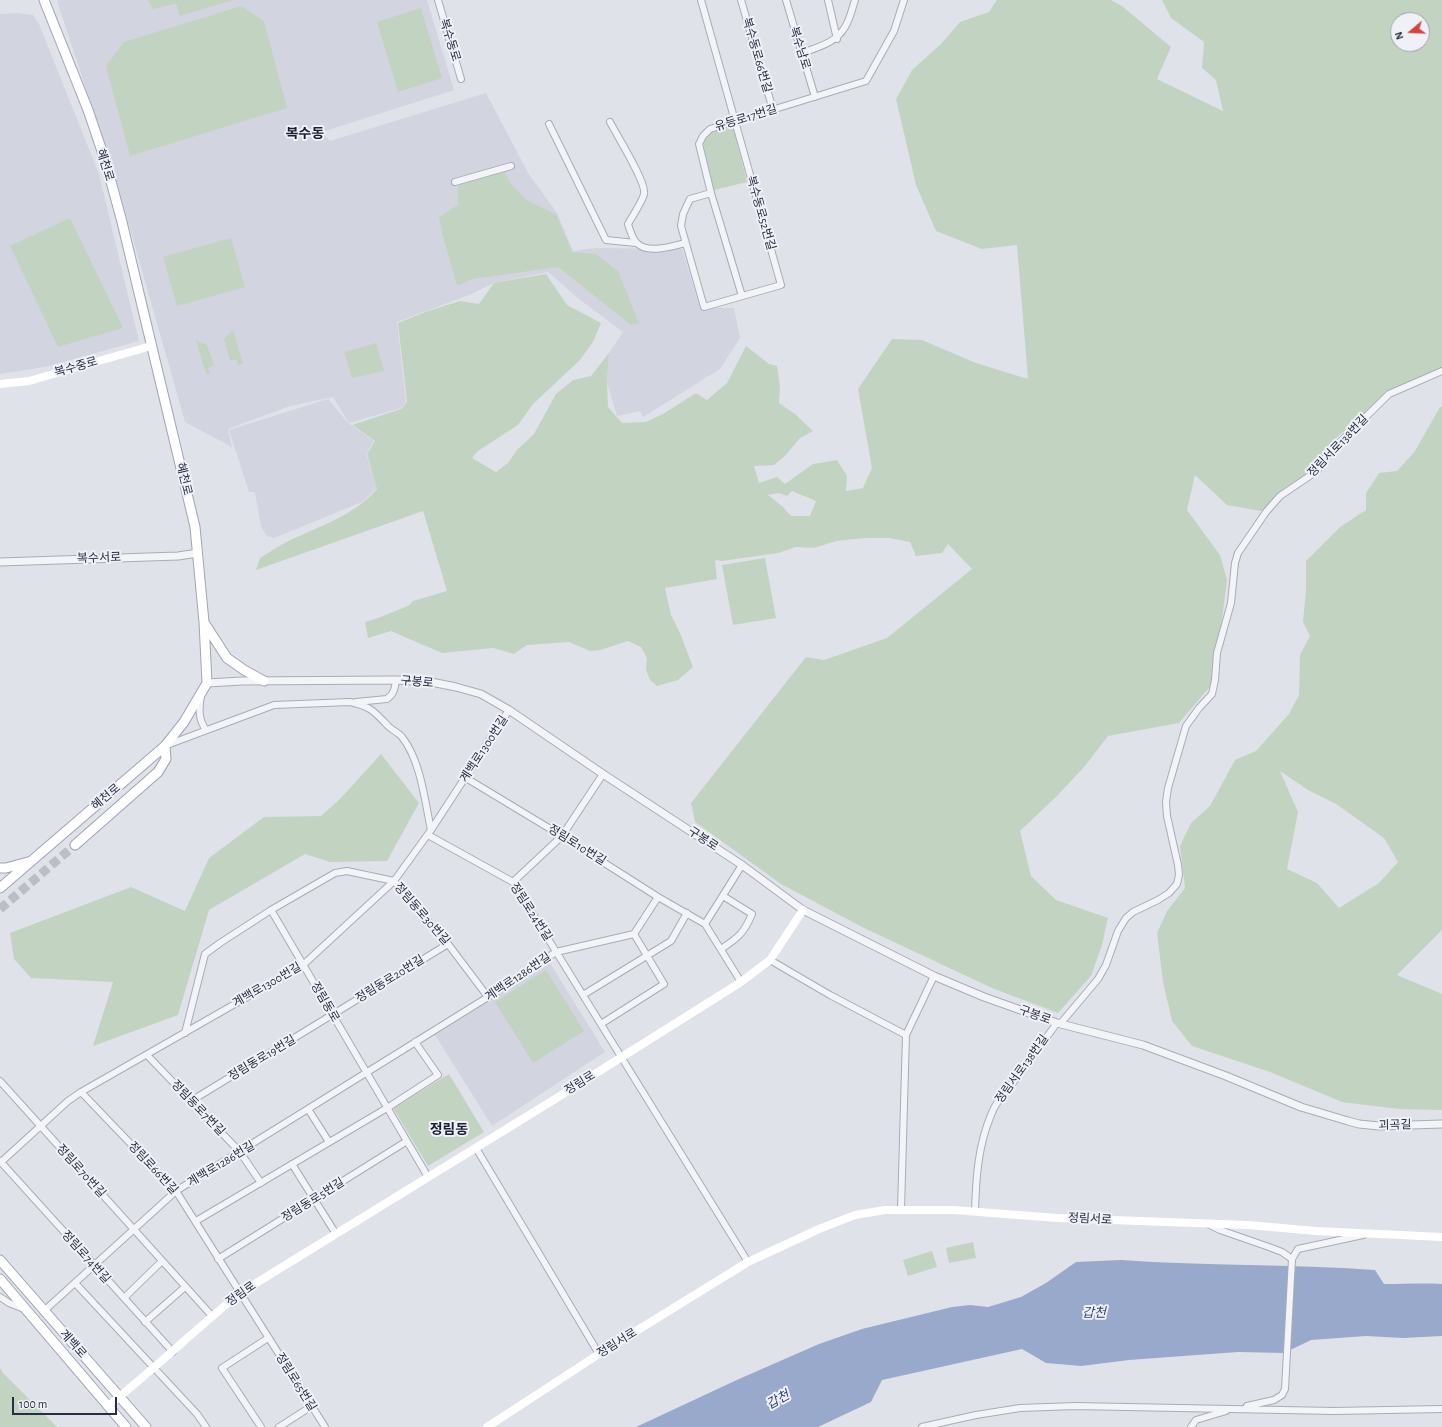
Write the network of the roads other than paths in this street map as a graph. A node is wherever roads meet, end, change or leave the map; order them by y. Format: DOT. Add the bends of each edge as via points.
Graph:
graph roads {
  1 [pos="44,0"];
  2 [pos="438,0"];
  3 [pos="701,0"];
  4 [pos="741,0"];
  5 [pos="786,0"];
  6 [pos="828,0"];
  7 [pos="855,0"];
  8 [pos="904,0"];
  9 [pos="837,39"];
  10 [pos="802,53"];
  11 [pos="461,79"];
  12 [pos="815,97"];
  13 [pos="773,110"];
  14 [pos="735,121"];
  15 [pos="610,122"];
  16 [pos="549,124"];
  17 [pos="511,166"];
  18 [pos="455,182"];
  19 [pos="711,193"];
  20 [pos="636,243"];
  21 [pos="685,243"];
  22 [pos="742,296"];
  23 [pos="151,346"];
  24 [pos="1442,371"];
  25 [pos="0,384"];
  26 [pos="198,553"];
  27 [pos="0,562"];
  28 [pos="204,622"];
  29 [pos="396,680"];
  30 [pos="264,681"];
  31 [pos="207,683"];
  32 [pos="202,692"];
  33 [pos="350,702"];
  34 [pos="509,710"];
  35 [pos="206,730"];
  36 [pos="165,746"];
  37 [pos="602,774"];
  38 [pos="466,778"];
  39 [pos="429,833"];
  40 [pos="562,836"];
  41 [pos="75,845"];
  42 [pos="32,861"];
  43 [pos="742,865"];
  44 [pos="0,868"];
  45 [pos="394,881"];
  46 [pos="513,882"];
  47 [pos="0,888"];
  48 [pos="723,896"];
  49 [pos="658,897"];
  50 [pos="271,910"];
  51 [pos="802,910"];
  52 [pos="687,913"];
  53 [pos="705,924"];
  54 [pos="634,934"];
  55 [pos="448,944"];
  56 [pos="721,949"];
  57 [pos="556,952"];
  58 [pos="647,956"];
  59 [pos="770,960"];
  60 [pos="303,965"];
  61 [pos="934,976"];
  62 [pos="741,982"];
  63 [pos="583,995"];
  64 [pos="488,997"];
  65 [pos="333,1015"];
  66 [pos="1059,1023"];
  67 [pos="601,1024"];
  68 [pos="185,1033"];
  69 [pos="906,1035"];
  70 [pos="415,1042"];
  71 [pos="147,1055"];
  72 [pos="622,1057"];
  73 [pos="367,1073"];
  74 [pos="0,1081"];
  75 [pos="81,1092"];
  76 [pos="191,1101"];
  77 [pos="387,1108"];
  78 [pos="308,1109"];
  79 [pos="1348,1121"];
  80 [pos="1442,1124"];
  81 [pos="41,1126"];
  82 [pos="407,1141"];
  83 [pos="329,1142"];
  84 [pos="476,1148"];
  85 [pos="240,1152"];
  86 [pos="0,1162"];
  87 [pos="292,1164"];
  88 [pos="428,1177"];
  89 [pos="261,1183"];
  90 [pos="176,1191"];
  91 [pos="314,1199"];
  92 [pos="902,1210"];
  93 [pos="975,1211"];
  94 [pos="196,1221"];
  95 [pos="1208,1224"];
  96 [pos="134,1229"];
  97 [pos="1369,1233"];
  98 [pos="336,1234"];
  99 [pos="1442,1237"];
  100 [pos="218,1259"];
  101 [pos="0,1260"];
  102 [pos="162,1261"];
  103 [pos="1292,1261"];
  104 [pos="748,1262"];
  105 [pos="94,1265"];
  106 [pos="0,1279"];
  107 [pos="75,1283"];
  108 [pos="185,1286"];
  109 [pos="0,1287"];
  110 [pos="240,1293"];
  111 [pos="14,1294"];
  112 [pos="0,1297"];
  113 [pos="124,1298"];
  114 [pos="26,1309"];
  115 [pos="45,1310"];
  116 [pos="212,1316"];
  117 [pos="146,1322"];
  118 [pos="268,1338"];
  119 [pos="172,1352"];
  120 [pos="599,1354"];
  121 [pos="155,1368"];
  122 [pos="120,1396"];
  123 [pos="108,1406"];
  124 [pos="312,1406"];
  125 [pos="1237,1408"];
  126 [pos="1442,1409"];
  127 [pos="126,1427"];
  128 [pos="146,1427"];
  129 [pos="206,1427"];
  130 [pos="261,1427"];
  131 [pos="279,1427"];
  132 [pos="325,1427"];
  133 [pos="487,1427"];
  134 [pos="922,1427"];
  135 [pos="1191,1427"];
  1 -- 23 [label="main road, 혜천로" via="88,110 106,163"];
  2 -- 11 [label="street, 복수동로"];
  3 -- 14 [label="street, 복수동로52번길"];
  4 -- 13 [label="street, 복수동로66번길"];
  5 -- 10 [label="street, 복수남로"];
  6 -- 9 [label="street"];
  7 -- 9 [label="street" via="846,27"];
  8 -- 12 [label="street, 유등로17번길" via="894,31 866,81"];
  9 -- 10 [label="street"];
  10 -- 12 [label="street, 복수남로"];
  12 -- 13 [label="street, 유등로17번길"];
  13 -- 14 [label="street, 유등로17번길"];
  14 -- 19 [label="street, 유등로17번길" via="710,129 702,136 699,144"];
  14 -- 22 [label="street, 복수동로52번길" via="781,285"];
  15 -- 20 [label="street" via="634,166 645,194 628,224"];
  16 -- 20 [label="street" via="606,240"];
  17 -- 18 [label="street"];
  19 -- 21 [label="street, 복수동로52번길" via="690,199 681,226"];
  19 -- 22 [label="street, 유등로17번길"];
  20 -- 21 [label="street" via="657,250"];
  21 -- 22 [label="street, 복수동로52번길" via="704,307"];
  23 -- 25 [label="main road, 복수중로" via="29,381"];
  23 -- 26 [label="main road, 혜천로" via="196,527"];
  24 -- 66 [label="street, 정림서로138번길" via="1389,394 1329,453 1317,471 1280,496 1238,553 1234,563 1231,603 1217,653 1212,694 1186,726 1168,788 1167,816 1178,865 1177,884 1169,893 1132,912 1126,918 1098,979"];
  26 -- 27 [label="street, 복수서로" via="178,556"];
  26 -- 28 [label="main road, 혜천로"];
  28 -- 30 [label="main road" via="227,658"];
  28 -- 31 [label="main road, 혜천로"];
  29 -- 30 [label="street, 구봉로"];
  29 -- 33 [label="street" via="395,690 387,699"];
  29 -- 34 [label="street, 구봉로" via="431,682 456,687 481,694"];
  30 -- 31 [label="street, 구봉로"];
  31 -- 32 [label="main road, 혜천로"];
  32 -- 35 [label="street" via="199,716"];
  32 -- 36 [label="main road, 혜천로" via="184,722"];
  33 -- 35 [label="street" via="274,704"];
  33 -- 39 [label="street" via="361,704 378,714 409,747 418,770"];
  34 -- 37 [label="street, 구봉로"];
  34 -- 38 [label="street, 계백로1300번길"];
  35 -- 36 [label="street"];
  36 -- 41 [label="main road" via="166,759 158,772"];
  36 -- 42 [label="main road, 혜천로"];
  37 -- 40 [label="street"];
  37 -- 43 [label="street, 구봉로"];
  38 -- 39 [label="street, 계백로1300번길"];
  38 -- 40 [label="street, 정림로10번길"];
  39 -- 45 [label="street, 계백로1300번길"];
  39 -- 46 [label="street, 정림로24번길"];
  40 -- 46 [label="street"];
  40 -- 49 [label="street, 정림로10번길"];
  42 -- 44 [label="main road"];
  42 -- 47 [label="main road, 혜천로"];
  43 -- 48 [label="street"];
  43 -- 51 [label="street, 구봉로"];
  45 -- 50 [label="street, 정림동로30번길" via="347,871 335,873"];
  45 -- 55 [label="street, 정림동로30번길"];
  45 -- 60 [label="street, 계백로1300번길"];
  46 -- 57 [label="street, 정림로24번길"];
  48 -- 53 [label="street"];
  48 -- 56 [label="street" via="752,914 746,929"];
  49 -- 52 [label="street, 정림로10번길"];
  49 -- 54 [label="street"];
  50 -- 60 [label="street, 정림동로"];
  50 -- 68 [label="street" via="205,954"];
  51 -- 59 [label="main road, 정림로"];
  51 -- 61 [label="street, 구봉로"];
  52 -- 53 [label="street, 정림로10번길"];
  52 -- 58 [label="street" via="671,941"];
  53 -- 56 [label="street, 정림로10번길"];
  54 -- 57 [label="street, 계백로1286번길"];
  54 -- 58 [label="street"];
  55 -- 64 [label="street, 정림동로30번길"];
  55 -- 65 [label="street, 정림동로20번길"];
  56 -- 62 [label="street, 정림로10번길"];
  57 -- 63 [label="street, 정림로24번길"];
  57 -- 64 [label="street, 계백로1286번길"];
  58 -- 63 [label="street"];
  58 -- 67 [label="street" via="664,984"];
  59 -- 62 [label="main road, 정림로"];
  59 -- 69 [label="street"];
  60 -- 65 [label="street, 정림동로"];
  60 -- 68 [label="street, 계백로1300번길"];
  61 -- 66 [label="street, 구봉로" via="984,997"];
  61 -- 69 [label="street"];
  62 -- 72 [label="main road, 정림로"];
  63 -- 67 [label="street, 정림로24번길"];
  64 -- 70 [label="street, 계백로1286번길"];
  65 -- 73 [label="street, 정림동로"];
  65 -- 76 [label="street, 정림동로19번길"];
  66 -- 79 [label="street, 구봉로" via="1143,1045 1301,1106"];
  66 -- 93 [label="street, 정림서로138번길" via="991,1114 979,1151"];
  67 -- 72 [label="street, 정림로24번길"];
  68 -- 71 [label="street, 계백로1300번길"];
  69 -- 92 [label="street"];
  70 -- 73 [label="street, 계백로1286번길"];
  70 -- 77 [label="street" via="438,1075"];
  71 -- 75 [label="street, 계백로1300번길"];
  71 -- 76 [label="street, 정림동로7번길"];
  72 -- 84 [label="main road, 정림로"];
  72 -- 104 [label="street"];
  73 -- 77 [label="street, 정림동로"];
  73 -- 78 [label="street, 계백로1286번길"];
  74 -- 81 [label="street, 정림로70번길"];
  75 -- 81 [label="street, 계백로1300번길" via="68,1100"];
  75 -- 90 [label="street, 정림로66번길"];
  76 -- 85 [label="street, 정림동로7번길"];
  77 -- 82 [label="street, 정림동로"];
  77 -- 83 [label="street"];
  78 -- 83 [label="street"];
  78 -- 85 [label="street, 계백로1286번길"];
  79 -- 80 [label="street, 괴곡길" via="1379,1126"];
  81 -- 86 [label="street, 계백로1300번길"];
  81 -- 96 [label="street, 정림로70번길"];
  82 -- 88 [label="street, 정림동로"];
  82 -- 91 [label="street, 정림동로5번길"];
  83 -- 87 [label="street"];
  84 -- 88 [label="main road, 정림로"];
  84 -- 120 [label="street"];
  85 -- 89 [label="street, 정림동로7번길"];
  85 -- 90 [label="street, 계백로1286번길"];
  86 -- 105 [label="street, 정림로74번길"];
  87 -- 89 [label="street"];
  87 -- 91 [label="street"];
  88 -- 98 [label="main road, 정림로"];
  89 -- 94 [label="street"];
  90 -- 94 [label="street, 정림로66번길"];
  90 -- 96 [label="street, 계백로1286번길"];
  91 -- 98 [label="street"];
  91 -- 100 [label="street, 정림동로5번길"];
  92 -- 93 [label="main road, 정림서로"];
  92 -- 104 [label="main road, 정림서로" via="855,1215"];
  93 -- 95 [label="main road, 정림서로" via="1057,1218"];
  94 -- 100 [label="street, 정림로66번길"];
  95 -- 97 [label="main road, 정림서로"];
  95 -- 103 [label="street" via="1282,1252"];
  96 -- 102 [label="street, 정림로70번길"];
  96 -- 105 [label="street, 계백로1286번길"];
  97 -- 99 [label="main road, 정림서로"];
  97 -- 103 [label="street" via="1298,1249"];
  98 -- 110 [label="main road, 정림로"];
  100 -- 110 [label="street, 정림로66번길"];
  101 -- 115 [label="main road, 계백로"];
  102 -- 108 [label="street, 정림로70번길"];
  102 -- 113 [label="street"];
  103 -- 125 [label="street" via="1285,1389 1282,1395 1274,1400"];
  104 -- 120 [label="main road, 정림서로"];
  105 -- 107 [label="street, 계백로1286번길"];
  105 -- 113 [label="street, 정림로74번길"];
  106 -- 111 [label="main road, 계백로"];
  107 -- 115 [label="street, 계백로1286번길"];
  107 -- 121 [label="street"];
  108 -- 116 [label="street, 정림로70번길"];
  108 -- 117 [label="street"];
  109 -- 111 [label="main road"];
  110 -- 116 [label="main road, 정림로"];
  110 -- 118 [label="street, 정림로65번길"];
  111 -- 114 [label="main road, 계백로"];
  112 -- 114 [label="street"];
  113 -- 117 [label="street, 정림로74번길"];
  114 -- 123 [label="main road, 계백로"];
  115 -- 122 [label="main road, 계백로" via="58,1328"];
  116 -- 119 [label="main road, 정림로"];
  117 -- 119 [label="street, 정림로74번길"];
  118 -- 124 [label="street, 정림로65번길"];
  118 -- 130 [label="street" via="222,1368"];
  119 -- 121 [label="main road, 정림로"];
  120 -- 133 [label="main road, 정림서로"];
  121 -- 122 [label="main road, 정림로"];
  121 -- 129 [label="street"];
  122 -- 123 [label="main road, 정림로"];
  122 -- 128 [label="main road, 계백로"];
  123 -- 127 [label="main road, 계백로"];
  124 -- 131 [label="street"];
  124 -- 132 [label="street, 정림로65번길"];
  125 -- 126 [label="street" via="1334,1411"];
  125 -- 134 [label="street" via="1020,1408"];
  125 -- 135 [label="street" via="1205,1416 1196,1420"];
}
